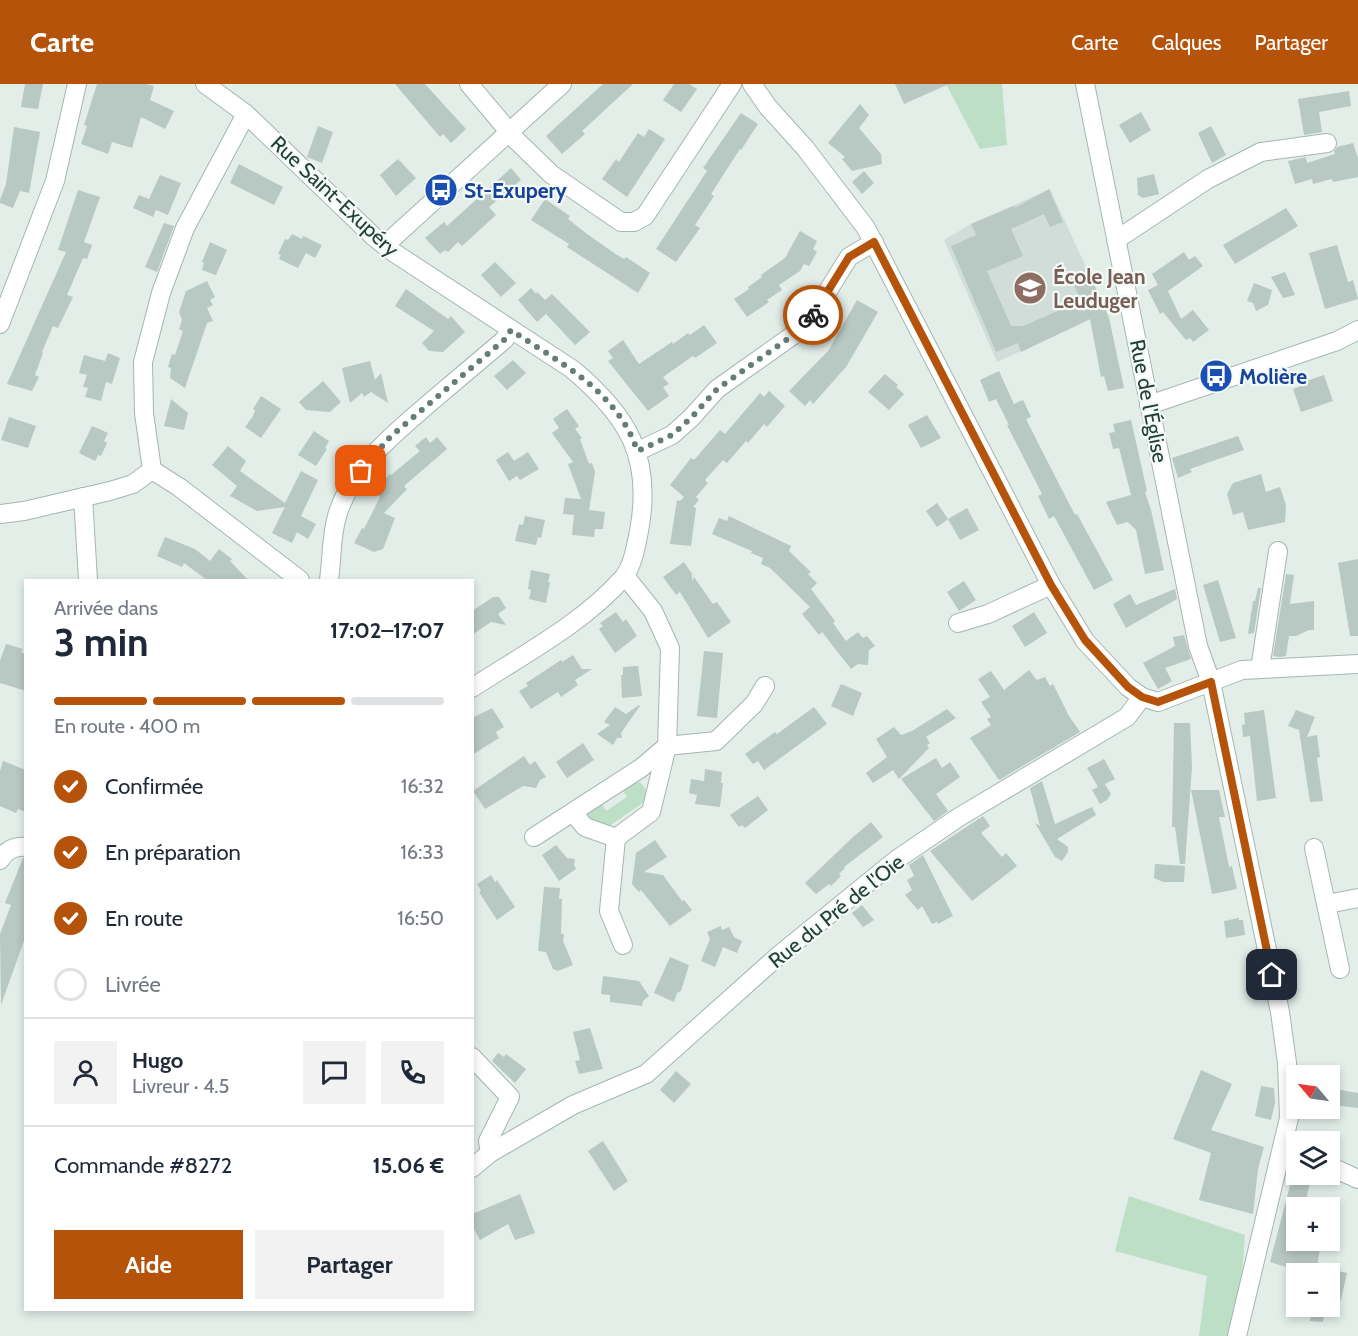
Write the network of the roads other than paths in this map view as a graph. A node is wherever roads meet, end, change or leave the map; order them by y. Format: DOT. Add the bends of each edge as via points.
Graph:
graph roads {
  1 [pos="77,84"];
  2 [pos="205,84"];
  3 [pos="469,84"];
  4 [pos="562,84"];
  5 [pos="732,84"];
  6 [pos="752,84"];
  7 [pos="1084,84"];
  8 [pos="246,114"];
  9 [pos="509,131"];
  10 [pos="1327,142"];
  11 [pos="870,235"];
  12 [pos="1116,240"];
  13 [pos="385,245"];
  14 [pos="0,324"];
  15 [pos="511,330"];
  16 [pos="1358,330"];
  17 [pos="1149,405"];
  18 [pos="638,451"];
  19 [pos="152,471"];
  20 [pos="83,496"];
  21 [pos="0,514"];
  22 [pos="1278,552"];
  23 [pos="625,576"];
  24 [pos="88,579"];
  25 [pos="299,579"];
  26 [pos="329,579"];
  27 [pos="1051,585"];
  28 [pos="958,623"];
  29 [pos="1358,664"];
  30 [pos="1260,669"];
  31 [pos="1211,682"];
  32 [pos="765,686"];
  33 [pos="474,687"];
  34 [pos="1142,697"];
  35 [pos="667,746"];
  36 [pos="573,813"];
  37 [pos="534,837"];
  38 [pos="616,838"];
  39 [pos="24,847"];
  40 [pos="1314,848"];
  41 [pos="0,860"];
  42 [pos="1358,898"];
  43 [pos="1327,904"];
  44 [pos="623,945"];
  45 [pos="1340,969"];
  46 [pos="474,1059"];
  47 [pos="1289,1131"];
  48 [pos="490,1153"];
  49 [pos="1286,1160"];
  50 [pos="474,1166"];
  51 [pos="1340,1171"];
  52 [pos="1358,1179"];
  53 [pos="1237,1336"];
  1 -- 14 [label="street" via="55,181"];
  2 -- 8 [label="street, Rue Saint-Exupéry"];
  3 -- 9 [label="street"];
  4 -- 9 [label="street"];
  5 -- 9 [label="street" via="645,216 634,222 621,222 550,174"];
  6 -- 11 [label="street"];
  7 -- 12 [label="street, Rue de l'Église"];
  8 -- 13 [label="street, Rue Saint-Exupéry"];
  8 -- 19 [label="street" via="185,228 161,293 143,362 144,413"];
  9 -- 13 [label="street"];
  10 -- 12 [label="street" via="1261,152 1208,179"];
  11 -- 18 [label="street" via="849,257 806,326 717,389 672,435"];
  11 -- 27 [label="street"];
  12 -- 17 [label="street, Rue de l'Église"];
  13 -- 15 [label="street, Rue Saint-Exupéry"];
  15 -- 18 [label="street, Rue Saint-Exupéry" via="597,390 626,425"];
  15 -- 26 [label="street" via="390,437 351,484 338,516"];
  16 -- 17 [label="street"];
  17 -- 31 [label="street, Rue de l'Église" via="1198,646"];
  18 -- 23 [label="street, Rue Saint-Exupéry" via="641,522"];
  19 -- 20 [label="street" via="133,484"];
  19 -- 25 [label="street" via="179,487"];
  20 -- 21 [label="street"];
  20 -- 24 [label="street"];
  22 -- 30 [label="street"];
  23 -- 33 [label="street" via="583,616"];
  23 -- 35 [label="street" via="653,611 670,648"];
  27 -- 28 [label="street" via="988,614"];
  27 -- 34 [label="street" via="1085,640"];
  29 -- 30 [label="street"];
  30 -- 31 [label="street" via="1242,670"];
  31 -- 34 [label="street" via="1158,702"];
  31 -- 47 [label="street, Rue de l'Église" via="1280,1012"];
  32 -- 35 [label="street" via="754,704 716,741"];
  34 -- 48 [label="street, Rue du Pré de l'Oie" via="1127,717 959,817 896,860 778,956 646,1074 573,1105"];
  35 -- 36 [label="street"];
  35 -- 38 [label="street" via="651,812"];
  36 -- 37 [label="street"];
  36 -- 38 [label="street" via="585,827"];
  38 -- 44 [label="street" via="609,911"];
  39 -- 41 [label="street" via="16,846"];
  40 -- 43 [label="street"];
  42 -- 43 [label="street"];
  43 -- 45 [label="street"];
  46 -- 48 [label="street" via="510,1097 488,1141"];
  48 -- 50 [label="street, Rue du Pré de l'Oie"];
  49 -- 53 [label="street, Rue de l'Église"];
  51 -- 52 [label="street"];
}
